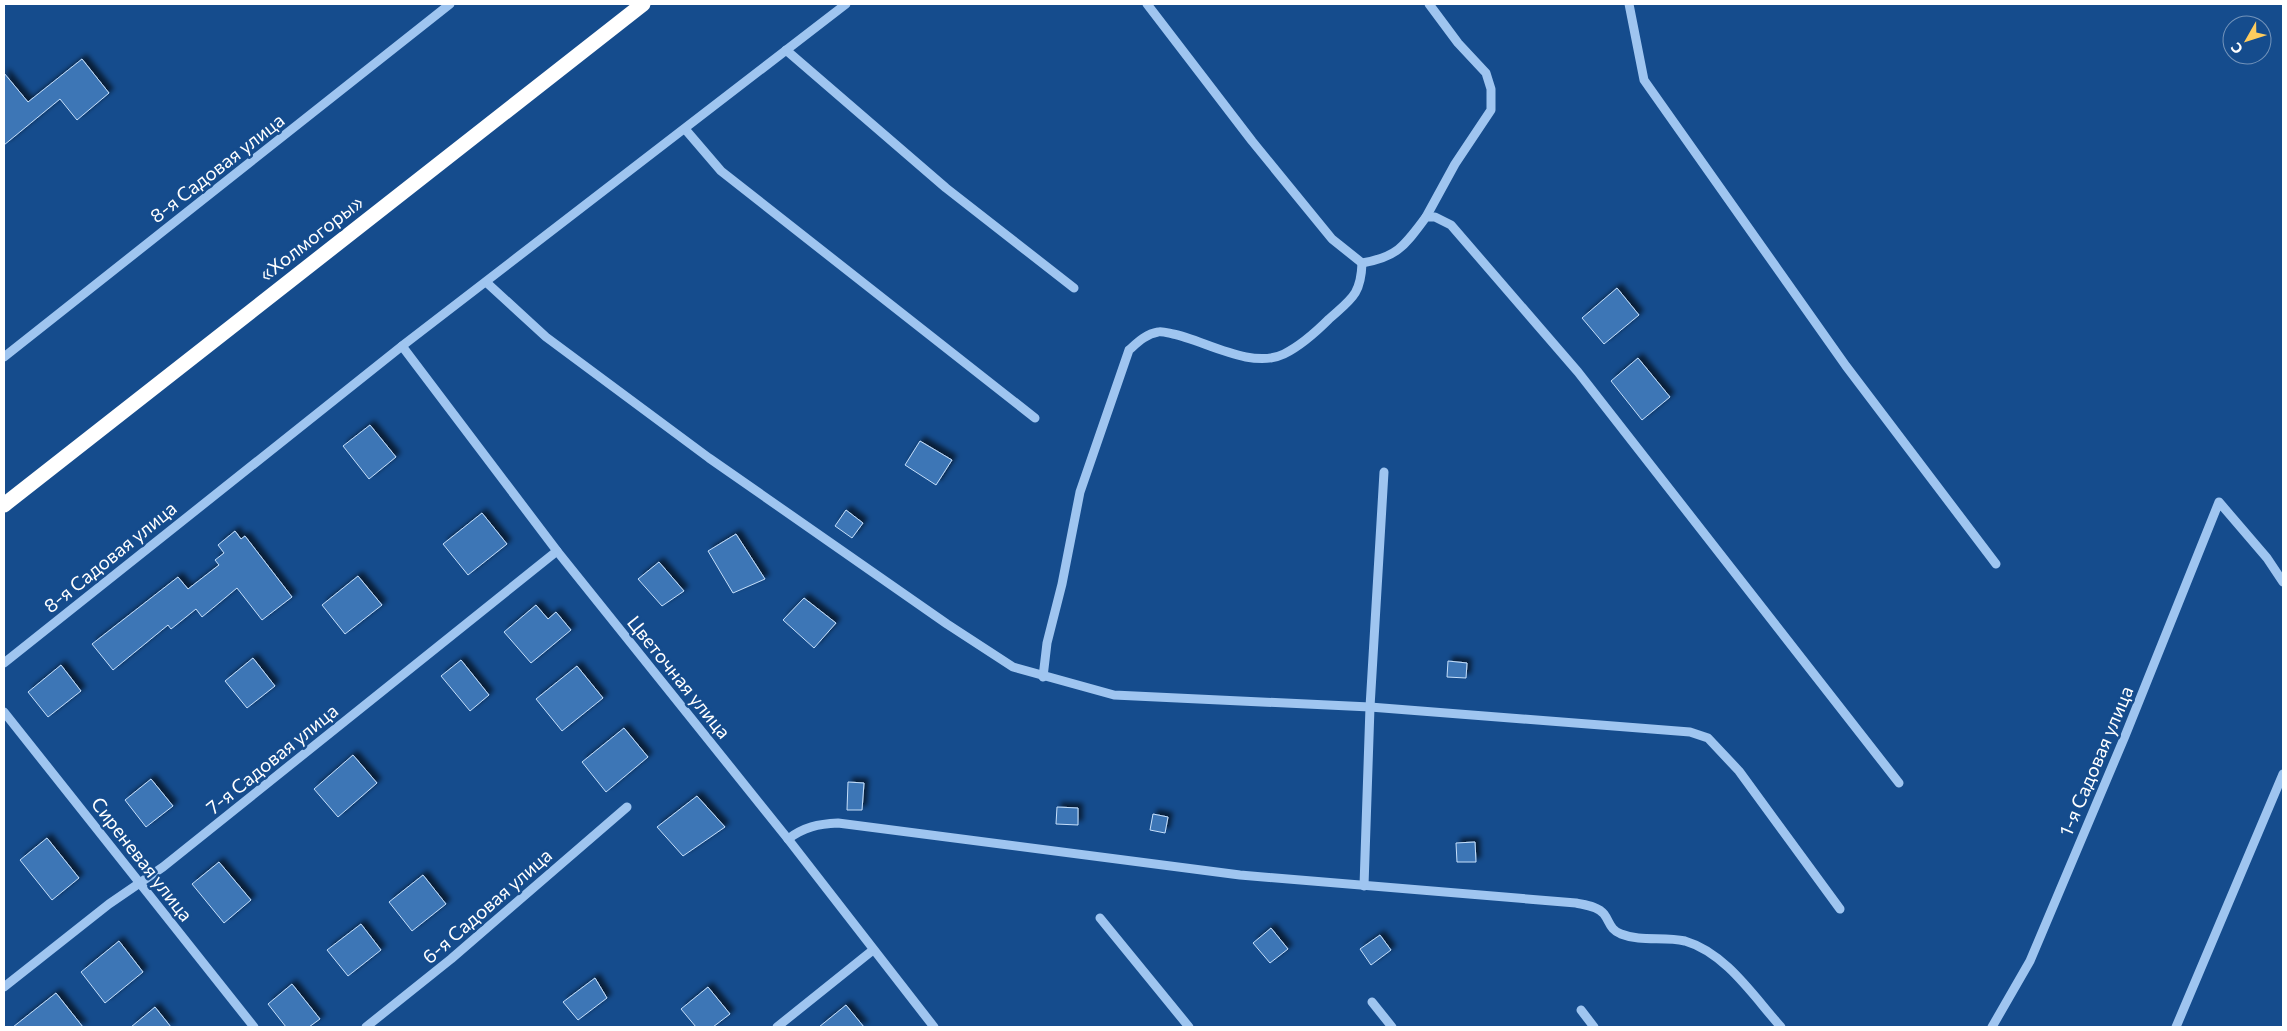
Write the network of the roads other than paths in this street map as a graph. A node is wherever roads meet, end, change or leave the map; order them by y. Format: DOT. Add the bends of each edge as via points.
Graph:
graph roads {
  1 [pos="450,4"];
  2 [pos="643,4"];
  3 [pos="846,4"];
  4 [pos="1147,4"];
  5 [pos="1429,4"];
  6 [pos="1629,4"];
  7 [pos="786,50"];
  8 [pos="685,128"];
  9 [pos="1426,217"];
  10 [pos="1362,263"];
  11 [pos="486,282"];
  12 [pos="1074,288"];
  13 [pos="402,346"];
  14 [pos="4,357"];
  15 [pos="1035,418"];
  16 [pos="1384,472"];
  17 [pos="4,505"];
  18 [pos="557,551"];
  19 [pos="1996,564"];
  20 [pos="2283,582"];
  21 [pos="4,663"];
  22 [pos="1043,677"];
  23 [pos="1370,707"];
  24 [pos="4,712"];
  25 [pos="2283,774"];
  26 [pos="1899,783"];
  27 [pos="626,807"];
  28 [pos="788,838"];
  29 [pos="141,882"];
  30 [pos="1364,886"];
  31 [pos="1840,909"];
  32 [pos="1100,918"];
  33 [pos="873,950"];
  34 [pos="4,987"];
  35 [pos="1372,1002"];
  36 [pos="1581,1010"];
  37 [pos="254,1027"];
  38 [pos="366,1027"];
  39 [pos="776,1027"];
  40 [pos="934,1027"];
  41 [pos="1189,1027"];
  42 [pos="1392,1027"];
  43 [pos="1594,1027"];
  44 [pos="1781,1027"];
  45 [pos="1992,1027"];
  46 [pos="2176,1027"];
  1 -- 14 [label="street, 8-я Садовая улица"];
  2 -- 17 [label="highway, «Холмогоры»"];
  3 -- 7 [label="street, 8-я Садовая улица"];
  4 -- 10 [label="street" via="1332,239"];
  5 -- 9 [label="street" via="1486,73 1491,89 1490,110"];
  6 -- 19 [label="street" via="1644,80 1846,366"];
  7 -- 8 [label="street, 8-я Садовая улица"];
  7 -- 12 [label="street" via="946,188"];
  8 -- 11 [label="street, 8-я Садовая улица"];
  8 -- 15 [label="street" via="721,171"];
  9 -- 10 [label="street" via="1404,246 1383,260"];
  9 -- 26 [label="street" via="1435,217 1451,225 1578,372"];
  10 -- 22 [label="street" via="1361,283 1354,297 1318,330 1283,354 1264,358 1224,352 1183,336 1159,332 1144,337 1129,350 1080,492 1047,643"];
  11 -- 13 [label="street, 8-я Садовая улица"];
  11 -- 22 [label="street" via="546,337 709,458 971,640 1013,667"];
  13 -- 18 [label="street, Цветочная улица"];
  13 -- 21 [label="street, 8-я Садовая улица"];
  16 -- 23 [label="street"];
  18 -- 28 [label="street, Цветочная улица"];
  18 -- 29 [label="street, 7-я Садовая улица" via="163,868"];
  20 -- 45 [label="street, 1-я Садовая улица" via="2219,502 2030,961"];
  22 -- 23 [label="street" via="1114,695"];
  23 -- 30 [label="street"];
  23 -- 31 [label="street" via="1690,732 1708,738 1739,771"];
  24 -- 29 [label="street, Сиреневая улица"];
  25 -- 46 [label="street"];
  27 -- 38 [label="street, 6-я Садовая улица" via="451,959"];
  28 -- 30 [label="street" via="800,830 820,824 838,823 1240,875"];
  28 -- 33 [label="street, Цветочная улица"];
  29 -- 34 [label="street, 7-я Садовая улица"];
  29 -- 37 [label="street, Сиреневая улица"];
  30 -- 44 [label="street" via="1593,907 1604,914 1609,925 1619,934 1684,941 1724,963"];
  32 -- 41 [label="street"];
  33 -- 39 [label="street"];
  33 -- 40 [label="street, Цветочная улица"];
  35 -- 42 [label="street"];
  36 -- 43 [label="street"];
}
